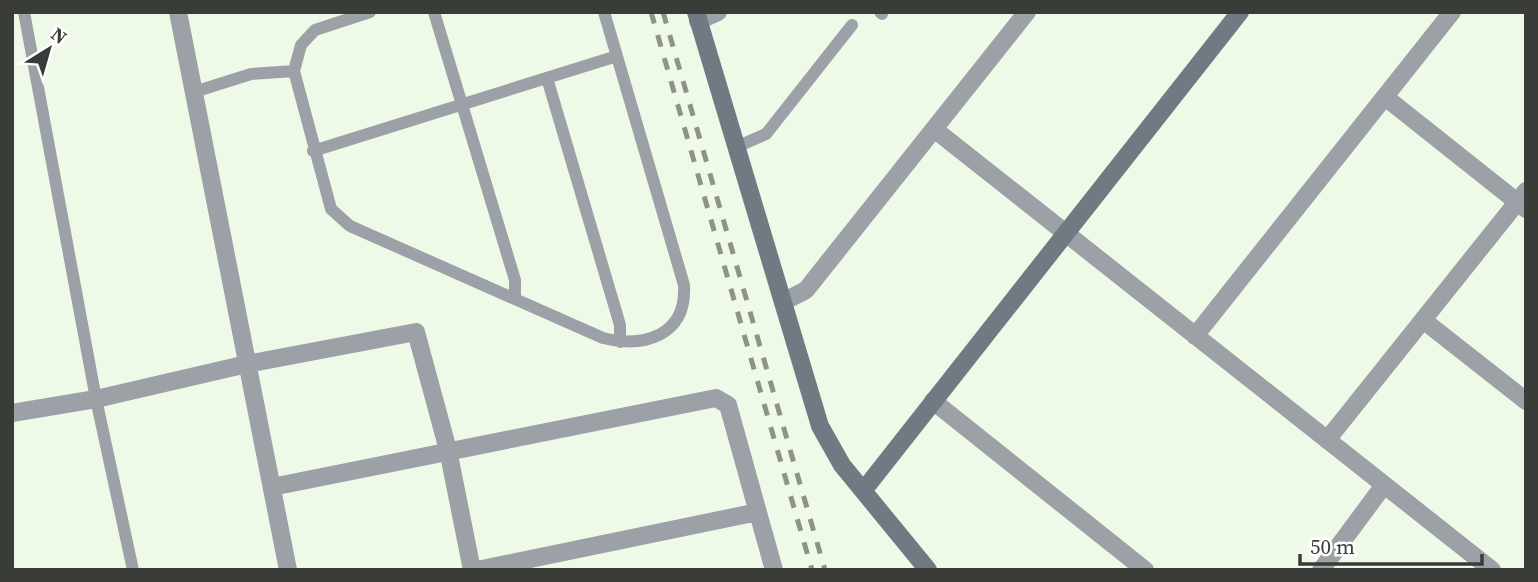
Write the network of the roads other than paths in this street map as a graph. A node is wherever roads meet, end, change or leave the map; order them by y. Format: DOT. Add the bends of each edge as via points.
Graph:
graph roads {
  1 [pos="24,12"];
  2 [pos="178,12"];
  3 [pos="370,12"];
  4 [pos="434,12"];
  5 [pos="604,12"];
  6 [pos="718,12"];
  7 [pos="1027,12"];
  8 [pos="1240,12"];
  9 [pos="1452,12"];
  10 [pos="697,17"];
  11 [pos="852,25"];
  12 [pos="617,56"];
  13 [pos="294,71"];
  14 [pos="547,78"];
  15 [pos="194,92"];
  16 [pos="1385,97"];
  17 [pos="461,104"];
  18 [pos="934,129"];
  19 [pos="736,147"];
  20 [pos="313,151"];
  21 [pos="1523,200"];
  22 [pos="1066,234"];
  23 [pos="515,299"];
  24 [pos="783,302"];
  25 [pos="1423,320"];
  26 [pos="1195,336"];
  27 [pos="620,342"];
  28 [pos="247,364"];
  29 [pos="96,398"];
  30 [pos="933,401"];
  31 [pos="1526,401"];
  32 [pos="12,413"];
  33 [pos="1327,440"];
  34 [pos="448,450"];
  35 [pos="1384,485"];
  36 [pos="272,487"];
  37 [pos="863,491"];
  38 [pos="758,512"];
  39 [pos="133,570"];
  40 [pos="288,570"];
  41 [pos="474,570"];
  42 [pos="774,570"];
  43 [pos="928,570"];
  44 [pos="1145,570"];
  45 [pos="1321,570"];
  46 [pos="1492,570"];
  1 -- 29 [label="lane"];
  2 -- 15 [label="street"];
  3 -- 13 [label="lane" via="315,30 301,45"];
  4 -- 17 [label="lane"];
  5 -- 12 [label="lane"];
  6 -- 10 [label="street"];
  7 -- 18 [label="street"];
  8 -- 22 [label="street"];
  9 -- 16 [label="street"];
  10 -- 19 [label="street"];
  11 -- 19 [label="lane" via="766,134"];
  12 -- 14 [label="lane"];
  12 -- 27 [label="lane" via="685,295 678,316 658,337"];
  13 -- 15 [label="lane" via="251,74"];
  13 -- 20 [label="lane"];
  14 -- 17 [label="lane"];
  14 -- 27 [label="lane" via="620,325"];
  15 -- 28 [label="street"];
  16 -- 21 [label="street"];
  16 -- 26 [label="street"];
  17 -- 20 [label="lane"];
  17 -- 23 [label="lane" via="515,281"];
  18 -- 22 [label="street"];
  18 -- 24 [label="street" via="806,289"];
  19 -- 24 [label="street"];
  20 -- 23 [label="lane" via="331,209 343,221"];
  21 -- 25 [label="street"];
  22 -- 26 [label="street"];
  22 -- 30 [label="street"];
  23 -- 27 [label="lane"];
  24 -- 37 [label="street" via="820,426 832,452"];
  25 -- 31 [label="street"];
  25 -- 33 [label="street"];
  26 -- 33 [label="street"];
  28 -- 29 [label="street"];
  28 -- 34 [label="street" via="416,332"];
  28 -- 36 [label="street"];
  29 -- 32 [label="street"];
  29 -- 39 [label="lane"];
  30 -- 37 [label="street"];
  30 -- 44 [label="street"];
  33 -- 35 [label="street"];
  34 -- 36 [label="street"];
  34 -- 38 [label="street" via="716,398 728,405"];
  34 -- 41 [label="street"];
  35 -- 45 [label="street"];
  35 -- 46 [label="street"];
  36 -- 40 [label="street"];
  37 -- 43 [label="street"];
  38 -- 41 [label="street"];
  38 -- 42 [label="street"];
}
